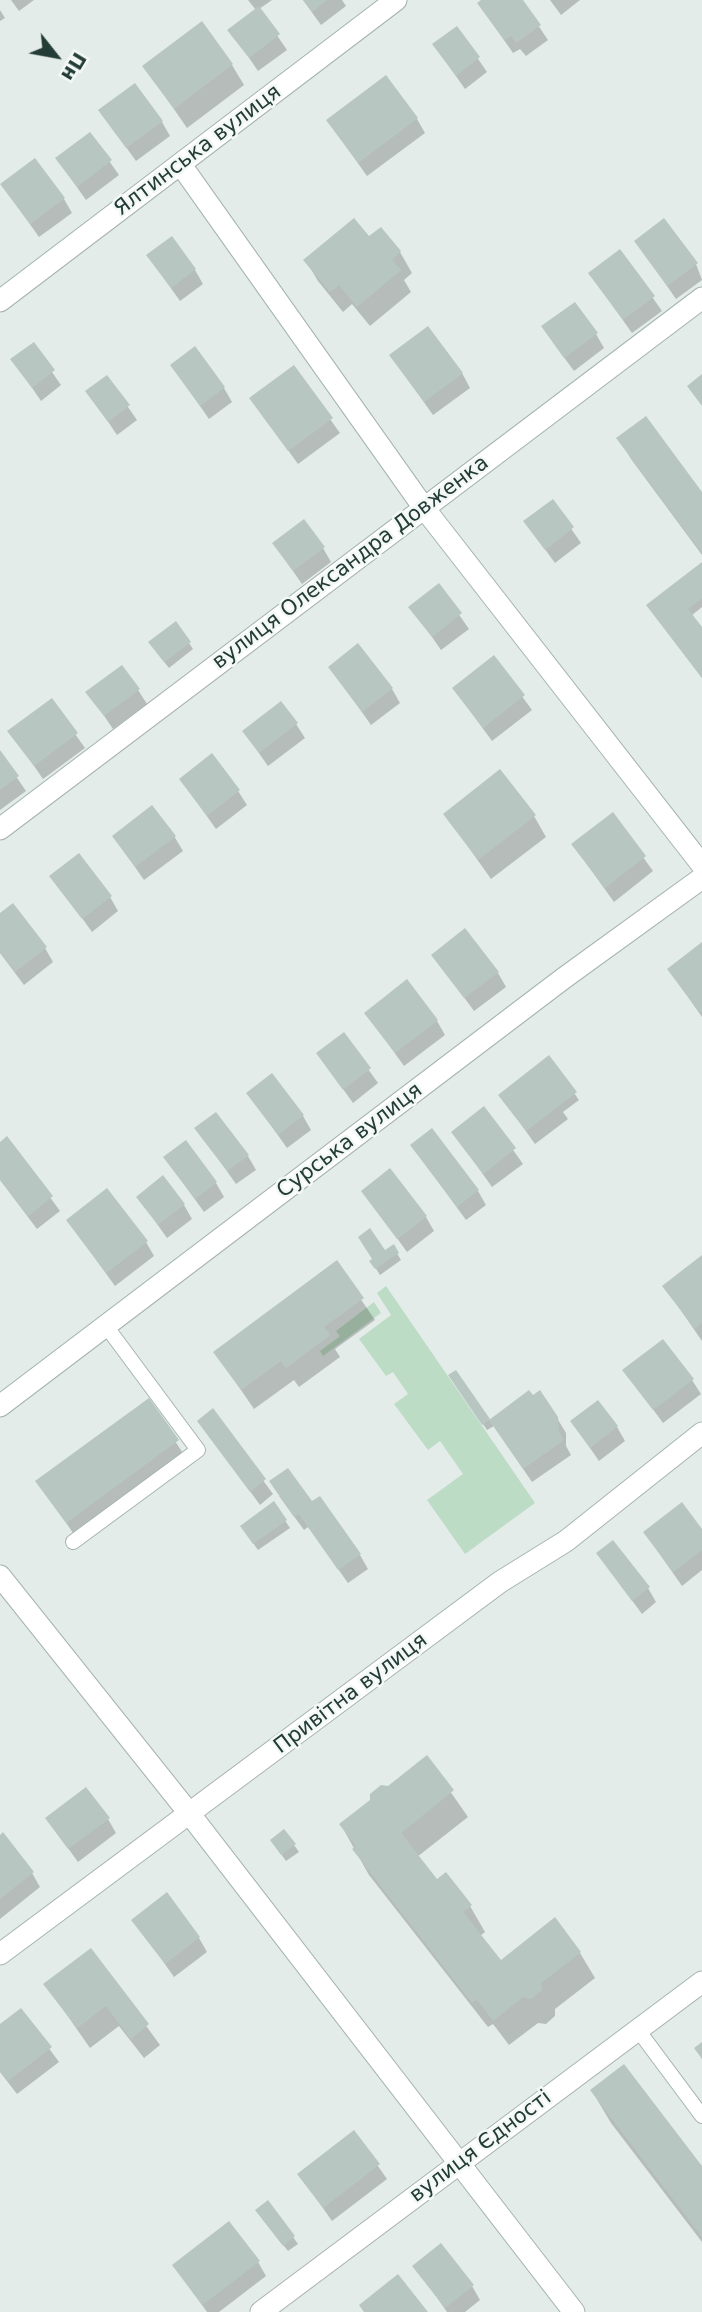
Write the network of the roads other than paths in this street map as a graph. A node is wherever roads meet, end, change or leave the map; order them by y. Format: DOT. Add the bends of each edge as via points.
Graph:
graph roads {
  1 [pos="396,0"];
  2 [pos="181,165"];
  3 [pos="702,298"];
  4 [pos="0,300"];
  5 [pos="424,508"];
  6 [pos="0,829"];
  7 [pos="702,865"];
  8 [pos="702,878"];
  9 [pos="106,1326"];
  10 [pos="0,1406"];
  11 [pos="702,1433"];
  12 [pos="72,1542"];
  13 [pos="0,1576"];
  14 [pos="189,1813"];
  15 [pos="0,1954"];
  16 [pos="702,1982"];
  17 [pos="638,2030"];
  18 [pos="702,2116"];
  19 [pos="459,2163"];
  20 [pos="261,2312"];
  21 [pos="573,2312"];
  1 -- 2 [label="street, Ялтинська вулиця"];
  2 -- 4 [label="street, Ялтинська вулиця"];
  2 -- 5 [label="street"];
  3 -- 5 [label="street, вулиця Олександра Довженка"];
  5 -- 6 [label="street, вулиця Олександра Довженка"];
  5 -- 7 [label="street"];
  8 -- 9 [label="street, Сурська вулиця"];
  9 -- 10 [label="street, Сурська вулиця"];
  9 -- 12 [label="lane" via="198,1450"];
  11 -- 14 [label="street, Привітна вулиця" via="566,1541 500,1582"];
  13 -- 14 [label="street"];
  14 -- 15 [label="street, Привітна вулиця"];
  14 -- 19 [label="street"];
  16 -- 17 [label="street, вулиця Єдності"];
  17 -- 18 [label="lane"];
  17 -- 19 [label="street, вулиця Єдності"];
  19 -- 20 [label="street, вулиця Єдності"];
  19 -- 21 [label="street"];
}
